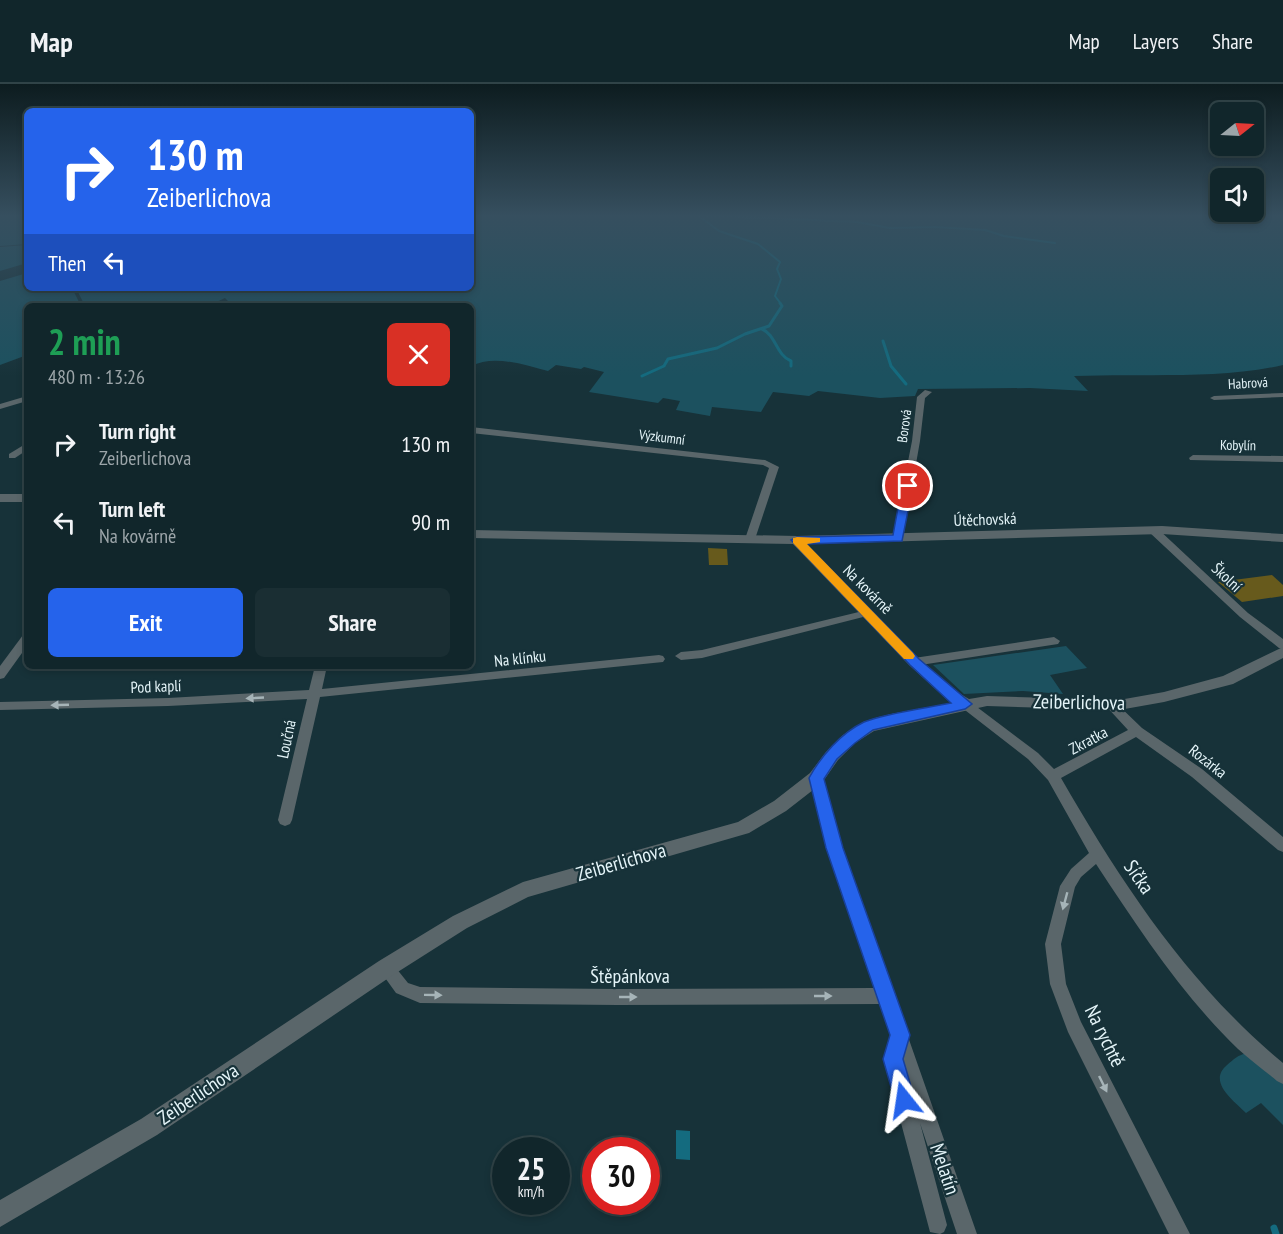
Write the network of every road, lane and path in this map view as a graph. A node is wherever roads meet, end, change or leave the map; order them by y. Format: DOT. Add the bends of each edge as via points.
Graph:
graph roads {
  1 [pos="928,392"];
  2 [pos="1283,395"];
  3 [pos="1214,398"];
  4 [pos="24,399"];
  5 [pos="0,407"];
  6 [pos="474,430"];
  7 [pos="24,448"];
  8 [pos="12,456"];
  9 [pos="1193,458"];
  10 [pos="1283,459"];
  11 [pos="0,498"];
  12 [pos="24,498"];
  13 [pos="1153,530"];
  14 [pos="474,534"];
  15 [pos="750,538"];
  16 [pos="898,538"];
  17 [pos="1283,538"];
  18 [pos="797,540"];
  19 [pos="867,613"];
  20 [pos="1054,641"];
  21 [pos="24,642"];
  22 [pos="1283,645"];
  23 [pos="1283,652"];
  24 [pos="681,656"];
  25 [pos="659,659"];
  26 [pos="914,662"];
  27 [pos="320,669"];
  28 [pos="0,675"];
  29 [pos="313,694"];
  30 [pos="965,704"];
  31 [pos="1111,705"];
  32 [pos="0,706"];
  33 [pos="1137,731"];
  34 [pos="1053,776"];
  35 [pos="816,778"];
  36 [pos="285,820"];
  37 [pos="1283,846"];
  38 [pos="1097,854"];
  39 [pos="386,968"];
  40 [pos="885,996"];
  41 [pos="900,1035"];
  42 [pos="1283,1075"];
  43 [pos="0,1214"];
  44 [pos="938,1225"];
  45 [pos="967,1234"];
  46 [pos="1180,1234"];
  1 -- 16 [label="street, Borová" via="921,397"];
  2 -- 3 [label="street, Habrová"];
  4 -- 5 [label="street"];
  6 -- 15 [label="street, Výzkumní" via="765,463 774,467"];
  7 -- 8 [label="street"];
  9 -- 10 [label="street, Kobylín"];
  11 -- 12 [label="street"];
  13 -- 16 [label="street, Útěchovská"];
  13 -- 17 [label="street, Útěchovská"];
  13 -- 22 [label="street, Školní" via="1244,615"];
  14 -- 15 [label="street, Útěchovská"];
  15 -- 18 [label="street, Útěchovská"];
  16 -- 18 [label="street, Útěchovská"];
  18 -- 19 [label="street, Na kovárně"];
  19 -- 24 [label="street"];
  19 -- 26 [label="street, Na kovárně"];
  20 -- 26 [label="street"];
  21 -- 28 [label="street"];
  23 -- 31 [label="street, Zeiberlichova" via="1228,680"];
  25 -- 29 [label="street, Na klínku"];
  26 -- 30 [label="street, Na kovárně"];
  27 -- 29 [label="street, Loučná"];
  29 -- 32 [label="street, Pod kaplí, one-way"];
  29 -- 36 [label="street, Loučná"];
  30 -- 31 [label="street, Zeiberlichova" via="1009,700"];
  30 -- 34 [label="street, Síčka"];
  30 -- 35 [label="street, Zeiberlichova" via="869,726 849,739"];
  31 -- 33 [label="street, Rozárka"];
  33 -- 34 [label="street, Zkratka"];
  33 -- 37 [label="street, Rozárka" via="1197,773"];
  34 -- 38 [label="street, Síčka"];
  35 -- 39 [label="street, Zeiberlichova" via="780,807 743,828 523,890 460,922"];
  35 -- 40 [label="street, Melatín" via="834,848"];
  38 -- 42 [label="street, Síčka" via="1202,997 1244,1042"];
  38 -- 46 [label="street, Na rychtě, one-way" via="1068,886 1053,944 1058,984 1074,1026"];
  39 -- 40 [label="street, Štěpánkova, one-way" via="402,988 420,995"];
  39 -- 43 [label="street, Zeiberlichova" via="149,1127"];
  40 -- 41 [label="street, Melatín"];
  41 -- 44 [label="street, Melatín" via="893,1059"];
  41 -- 45 [label="street, Melatín"];
}
